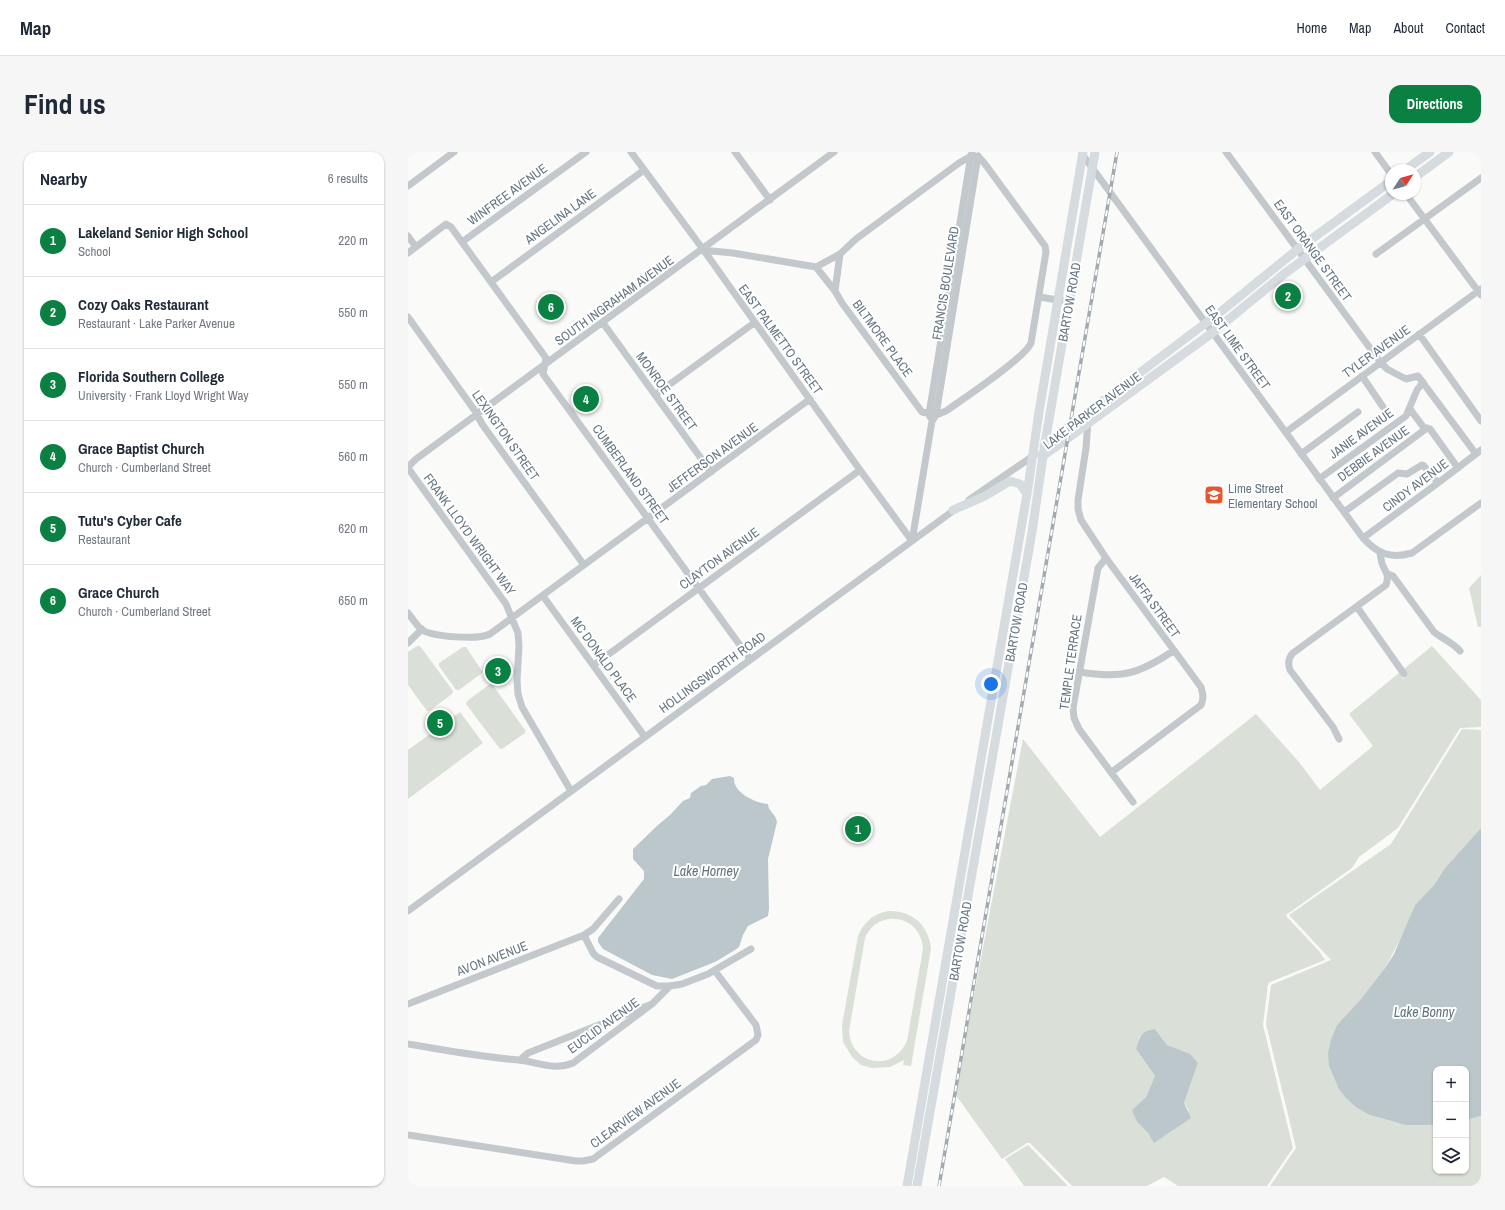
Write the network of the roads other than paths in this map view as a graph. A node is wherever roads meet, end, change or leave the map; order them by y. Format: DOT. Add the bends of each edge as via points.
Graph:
graph roads {
  1 [pos="454,152"];
  2 [pos="586,152"];
  3 [pos="631,152"];
  4 [pos="735,152"];
  5 [pos="834,152"];
  6 [pos="1095,152"];
  7 [pos="1226,152"];
  8 [pos="1375,152"];
  9 [pos="1430,152"];
  10 [pos="1449,152"];
  11 [pos="1082,153"];
  12 [pos="975,154"];
  13 [pos="1413,164"];
  14 [pos="1385,166"];
  15 [pos="1092,169"];
  16 [pos="644,170"];
  17 [pos="1421,173"];
  18 [pos="1481,178"];
  19 [pos="1385,184"];
  20 [pos="408,186"];
  21 [pos="770,200"];
  22 [pos="1385,200"];
  23 [pos="1411,200"];
  24 [pos="1425,219"];
  25 [pos="408,236"];
  26 [pos="462,242"];
  27 [pos="416,247"];
  28 [pos="1298,249"];
  29 [pos="702,250"];
  30 [pos="408,253"];
  31 [pos="840,254"];
  32 [pos="1376,254"];
  33 [pos="1305,259"];
  34 [pos="816,267"];
  35 [pos="491,282"];
  36 [pos="835,291"];
  37 [pos="1480,292"];
  38 [pos="1040,297"];
  39 [pos="1058,300"];
  40 [pos="1069,302"];
  41 [pos="408,317"];
  42 [pos="603,323"];
  43 [pos="754,323"];
  44 [pos="1205,323"];
  45 [pos="1212,333"];
  46 [pos="1419,334"];
  47 [pos="1381,363"];
  48 [pos="544,366"];
  49 [pos="1362,376"];
  50 [pos="1423,382"];
  51 [pos="655,395"];
  52 [pos="810,399"];
  53 [pos="1384,407"];
  54 [pos="1410,409"];
  55 [pos="1089,411"];
  56 [pos="1358,412"];
  57 [pos="477,415"];
  58 [pos="932,417"];
  59 [pos="1481,421"];
  60 [pos="1088,424"];
  61 [pos="1427,428"];
  62 [pos="1286,432"];
  63 [pos="1045,443"];
  64 [pos="1478,452"];
  65 [pos="1301,454"];
  66 [pos="1044,455"];
  67 [pos="1033,456"];
  68 [pos="408,468"];
  69 [pos="1458,468"];
  70 [pos="860,470"];
  71 [pos="711,472"];
  72 [pos="1319,479"];
  73 [pos="1438,483"];
  74 [pos="1027,494"];
  75 [pos="1333,498"];
  76 [pos="1481,503"];
  77 [pos="953,510"];
  78 [pos="1344,512"];
  79 [pos="648,518"];
  80 [pos="1363,538"];
  81 [pos="912,541"];
  82 [pos="1380,553"];
  83 [pos="1106,558"];
  84 [pos="584,565"];
  85 [pos="1388,574"];
  86 [pos="698,588"];
  87 [pos="543,596"];
  88 [pos="1357,606"];
  89 [pos="408,613"];
  90 [pos="512,619"];
  91 [pos="422,629"];
  92 [pos="408,642"];
  93 [pos="1173,651"];
  94 [pos="1460,651"];
  95 [pos="750,659"];
  96 [pos="594,665"];
  97 [pos="1080,672"];
  98 [pos="1404,674"];
  99 [pos="645,737"];
  100 [pos="1339,739"];
  101 [pos="1112,772"];
  102 [pos="571,791"];
  103 [pos="1133,802"];
  104 [pos="965,853"];
  105 [pos="975,855"];
  106 [pos="619,899"];
  107 [pos="408,911"];
  108 [pos="584,935"];
  109 [pos="751,949"];
  110 [pos="715,971"];
  111 [pos="670,986"];
  112 [pos="408,1004"];
  113 [pos="652,1004"];
  114 [pos="408,1044"];
  115 [pos="520,1060"];
  116 [pos="408,1135"];
  117 [pos="907,1186"];
  118 [pos="917,1186"];
  1 -- 20 [label="street"];
  2 -- 26 [label="street, WINFREE AVENUE"];
  3 -- 16 [label="street, EAST PALMETTO STREET"];
  4 -- 21 [label="street"];
  5 -- 21 [label="street, SOUTH INGRAHAM AVENUE"];
  6 -- 15 [label="main road, BARTOW ROAD"];
  7 -- 28 [label="street, EAST ORANGE STREET"];
  8 -- 14 [label="street"];
  9 -- 13 [label="main road"];
  10 -- 17 [label="main road"];
  11 -- 15 [label="street, EAST LIME STREET"];
  11 -- 39 [label="main road, BARTOW ROAD"];
  12 -- 31 [label="street"];
  12 -- 38 [label="street" via="986,164 1045,246"];
  12 -- 58 [label="street, FRANCIS BOULEVARD"];
  15 -- 40 [label="main road, BARTOW ROAD"];
  15 -- 44 [label="street, EAST LIME STREET"];
  16 -- 29 [label="street, EAST PALMETTO STREET"];
  16 -- 35 [label="street, ANGELINA LANE"];
  18 -- 24 [label="street"];
  19 -- 28 [label="main road, LAKE PARKER AVENUE"];
  21 -- 29 [label="street, SOUTH INGRAHAM AVENUE"];
  22 -- 33 [label="main road, LAKE PARKER AVENUE"];
  23 -- 24 [label="street"];
  24 -- 32 [label="street"];
  24 -- 37 [label="street"];
  25 -- 27 [label="street"];
  26 -- 27 [label="street, CUMBERLAND STREET" via="446,224"];
  26 -- 35 [label="street, CUMBERLAND STREET"];
  27 -- 30 [label="street"];
  28 -- 33 [label="street, EAST ORANGE STREET"];
  28 -- 44 [label="main road, LAKE PARKER AVENUE"];
  29 -- 34 [label="street"];
  29 -- 42 [label="street, SOUTH INGRAHAM AVENUE"];
  29 -- 43 [label="street, EAST PALMETTO STREET"];
  31 -- 34 [label="street"];
  31 -- 36 [label="street"];
  33 -- 45 [label="main road, LAKE PARKER AVENUE"];
  33 -- 47 [label="street, EAST ORANGE STREET"];
  34 -- 36 [label="street, BILTMORE PLACE"];
  35 -- 48 [label="street, CUMBERLAND STREET" via="546,358"];
  36 -- 58 [label="street, BILTMORE PLACE" via="922,412"];
  37 -- 46 [label="street, TYLER AVENUE"];
  38 -- 39 [label="street"];
  38 -- 58 [label="street" via="1028,350 946,411"];
  39 -- 40 [label="street"];
  39 -- 67 [label="main road, BARTOW ROAD"];
  40 -- 63 [label="main road, BARTOW ROAD"];
  41 -- 57 [label="street, LEXINGTON STREET"];
  42 -- 48 [label="street, SOUTH INGRAHAM AVENUE"];
  42 -- 51 [label="street, MONROE STREET"];
  43 -- 51 [label="street"];
  43 -- 52 [label="street, EAST PALMETTO STREET"];
  44 -- 45 [label="street, EAST LIME STREET"];
  44 -- 55 [label="main road, LAKE PARKER AVENUE"];
  45 -- 60 [label="main road, LAKE PARKER AVENUE"];
  45 -- 62 [label="street, EAST LIME STREET"];
  46 -- 47 [label="street, TYLER AVENUE"];
  46 -- 59 [label="street"];
  47 -- 49 [label="street, TYLER AVENUE"];
  47 -- 50 [label="street, EAST ORANGE STREET" via="1406,379 1418,376"];
  48 -- 57 [label="street, SOUTH INGRAHAM AVENUE"];
  48 -- 79 [label="street, CUMBERLAND STREET" via="543,374"];
  49 -- 53 [label="street"];
  49 -- 62 [label="street, TYLER AVENUE"];
  50 -- 54 [label="street, JANIE AVENUE" via="1415,394"];
  50 -- 64 [label="street"];
  51 -- 71 [label="street, MONROE STREET"];
  52 -- 70 [label="street, EAST PALMETTO STREET"];
  52 -- 71 [label="street, JEFFERSON AVENUE"];
  54 -- 61 [label="street" via="1424,428"];
  54 -- 72 [label="street, JANIE AVENUE" via="1406,416"];
  55 -- 60 [label="street, JAFFA STREET"];
  55 -- 63 [label="main road, LAKE PARKER AVENUE"];
  56 -- 65 [label="street"];
  57 -- 68 [label="street, SOUTH INGRAHAM AVENUE" via="416,459"];
  57 -- 84 [label="street, LEXINGTON STREET"];
  58 -- 81 [label="street, FRANCIS BOULEVARD"];
  60 -- 66 [label="main road, LAKE PARKER AVENUE"];
  60 -- 83 [label="street, JAFFA STREET" via="1078,509 1080,520"];
  61 -- 69 [label="street"];
  61 -- 75 [label="street, DEBBIE AVENUE"];
  62 -- 65 [label="street, EAST LIME STREET"];
  63 -- 66 [label="main road, BARTOW ROAD"];
  63 -- 67 [label="main road, LAKE PARKER AVENUE"];
  64 -- 69 [label="street, CINDY AVENUE"];
  65 -- 72 [label="street, EAST LIME STREET"];
  66 -- 67 [label="main road, LAKE PARKER AVENUE"];
  66 -- 105 [label="main road, BARTOW ROAD"];
  67 -- 74 [label="main road, BARTOW ROAD"];
  67 -- 77 [label="street, HOLLINGSWORTH ROAD"];
  68 -- 90 [label="street, FRANK LLOYD WRIGHT WAY" via="506,604"];
  69 -- 73 [label="street, CINDY AVENUE"];
  70 -- 81 [label="street, EAST PALMETTO STREET"];
  70 -- 86 [label="street, CLAYTON AVENUE"];
  71 -- 79 [label="street, JEFFERSON AVENUE"];
  72 -- 75 [label="street, EAST LIME STREET"];
  73 -- 78 [label="street" via="1422,465 1407,474 1398,473"];
  73 -- 80 [label="street, CINDY AVENUE"];
  74 -- 77 [label="main road" via="1020,484 1010,481 985,496"];
  74 -- 104 [label="main road, BARTOW ROAD"];
  75 -- 78 [label="street, EAST LIME STREET"];
  76 -- 82 [label="street" via="1412,553"];
  77 -- 81 [label="street, HOLLINGSWORTH ROAD"];
  78 -- 80 [label="street, EAST LIME STREET"];
  79 -- 84 [label="street, JEFFERSON AVENUE"];
  79 -- 86 [label="street, CUMBERLAND STREET"];
  80 -- 82 [label="street, EAST LIME STREET"];
  81 -- 95 [label="street, HOLLINGSWORTH ROAD"];
  82 -- 85 [label="street"];
  83 -- 93 [label="street, JAFFA STREET"];
  83 -- 97 [label="street, TEMPLE TERRACE" via="1098,568"];
  84 -- 87 [label="street, JEFFERSON AVENUE"];
  85 -- 88 [label="street" via="1386,585"];
  85 -- 94 [label="street" via="1393,576 1434,632"];
  86 -- 95 [label="street, CUMBERLAND STREET"];
  86 -- 96 [label="street, CLAYTON AVENUE"];
  87 -- 90 [label="street, JEFFERSON AVENUE"];
  87 -- 96 [label="street, MC DONALD PLACE"];
  88 -- 98 [label="street"];
  88 -- 100 [label="street" via="1293,653 1288,661 1290,670 1333,727"];
  89 -- 91 [label="street"];
  90 -- 91 [label="street, JEFFERSON AVENUE" via="490,634 477,638 435,634"];
  90 -- 102 [label="street, FRANK LLOYD WRIGHT WAY" via="518,633 517,680 522,707"];
  91 -- 92 [label="street"];
  93 -- 97 [label="street" via="1151,665 1128,674 1100,675"];
  93 -- 101 [label="street, JAFFA STREET" via="1201,687 1201,705"];
  95 -- 99 [label="street, HOLLINGSWORTH ROAD"];
  96 -- 99 [label="street, MC DONALD PLACE"];
  97 -- 101 [label="street, TEMPLE TERRACE" via="1073,708 1076,722"];
  99 -- 102 [label="street, HOLLINGSWORTH ROAD"];
  101 -- 103 [label="street, TEMPLE TERRACE"];
  102 -- 107 [label="street, HOLLINGSWORTH ROAD"];
  104 -- 105 [label="street"];
  104 -- 117 [label="main road, BARTOW ROAD"];
  105 -- 118 [label="main road, BARTOW ROAD"];
  106 -- 108 [label="street, AVON AVENUE" via="594,929"];
  108 -- 111 [label="street" via="597,957 657,986"];
  108 -- 112 [label="street, AVON AVENUE"];
  109 -- 110 [label="street"];
  110 -- 111 [label="street"];
  110 -- 116 [label="street, CLEARVIEW AVENUE" via="756,1025 756,1040 593,1159 576,1161"];
  111 -- 113 [label="street, EUCLID AVENUE"];
  113 -- 115 [label="street, EUCLID AVENUE" via="528,1053"];
  113 -- 115 [label="street, EUCLID AVENUE" via="566,1066 555,1067"];
  114 -- 115 [label="street, EUCLID AVENUE"];
}
